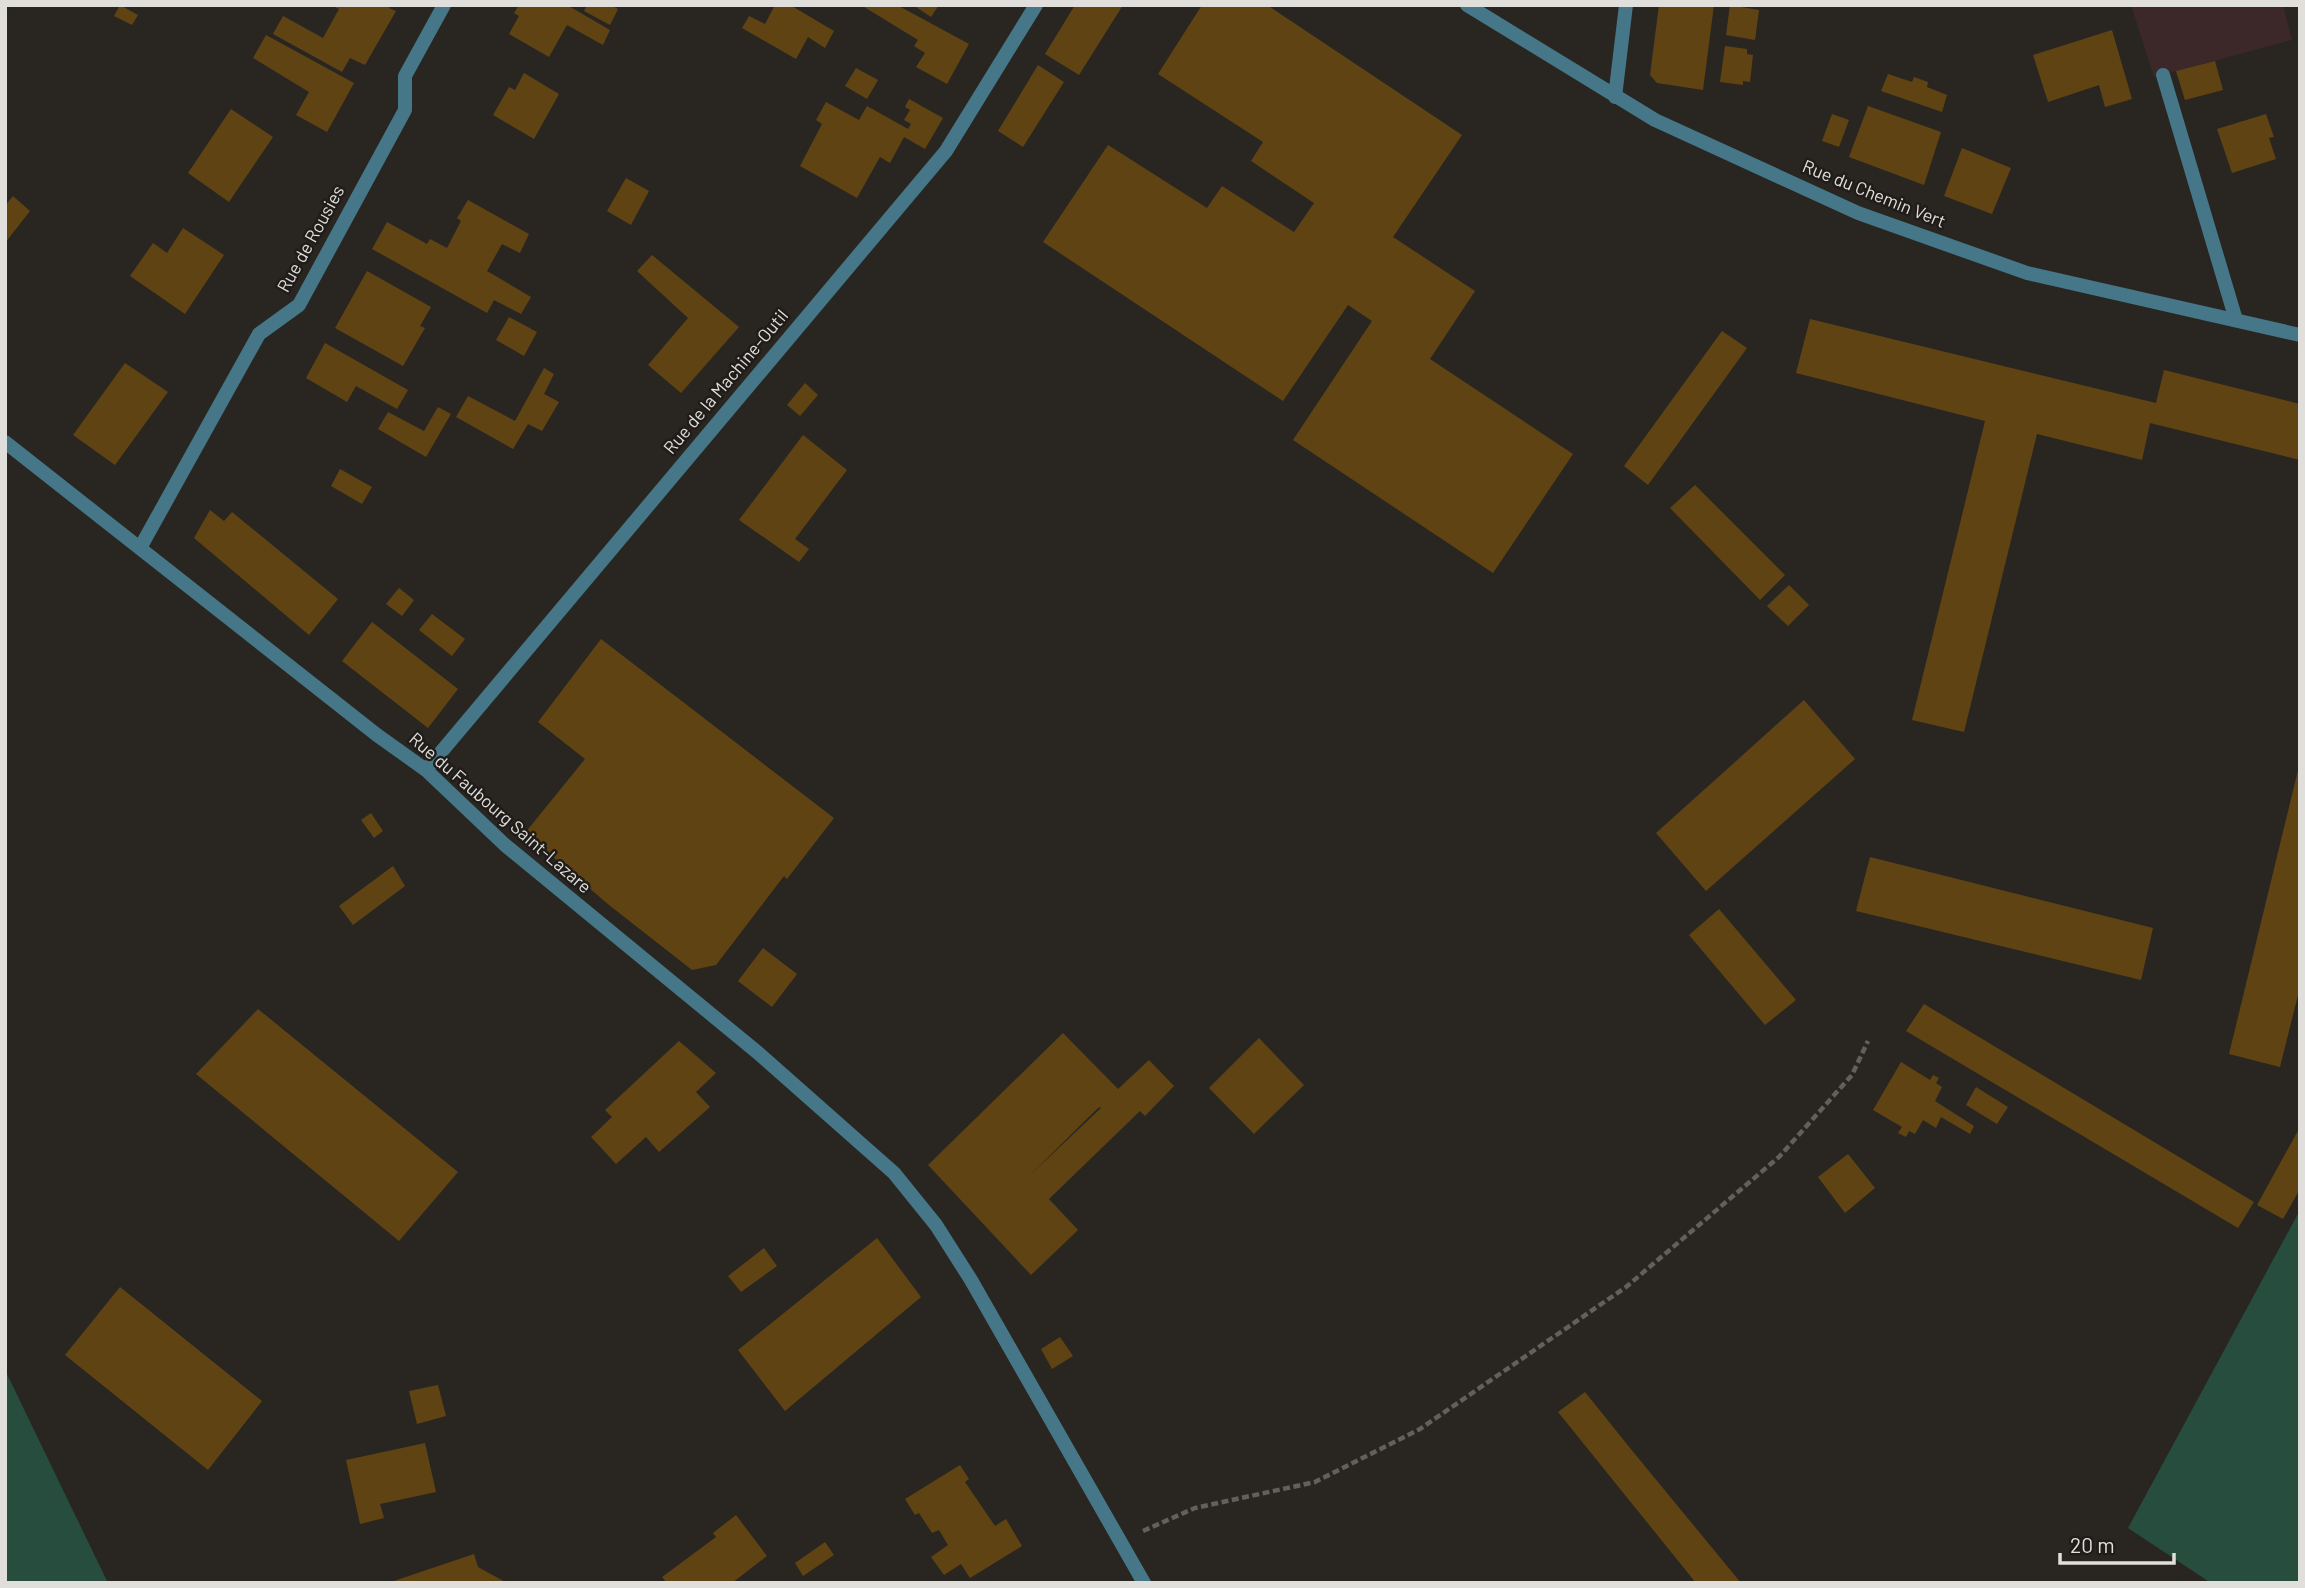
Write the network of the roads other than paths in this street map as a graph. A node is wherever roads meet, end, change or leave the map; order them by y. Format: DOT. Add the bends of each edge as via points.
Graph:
graph roads {
  1 [pos="444,5"];
  2 [pos="1035,5"];
  3 [pos="1467,5"];
  4 [pos="1626,5"];
  5 [pos="2163,75"];
  6 [pos="1615,97"];
  7 [pos="2235,320"];
  8 [pos="2300,334"];
  9 [pos="5,442"];
  10 [pos="140,548"];
  11 [pos="426,770"];
  12 [pos="1144,1583"];
  1 -- 10 [label="street, Rue de Rousies" via="405,76 405,110 299,305 259,334"];
  2 -- 11 [label="street, Rue de la Machine-Outil" via="946,150"];
  3 -- 6 [label="street, Rue du Chemin Vert"];
  4 -- 6 [label="street"];
  5 -- 7 [label="street"];
  6 -- 7 [label="street, Rue du Chemin Vert" via="1871,217 2027,273"];
  7 -- 8 [label="street, Rue du Chemin Vert"];
  9 -- 10 [label="street, Rue du Faubourg Saint-Lazare"];
  10 -- 11 [label="street, Rue du Faubourg Saint-Lazare"];
  11 -- 12 [label="street, Rue du Faubourg Saint-Lazare" via="505,845 757,1052 894,1173 936,1225 971,1280"];
}
